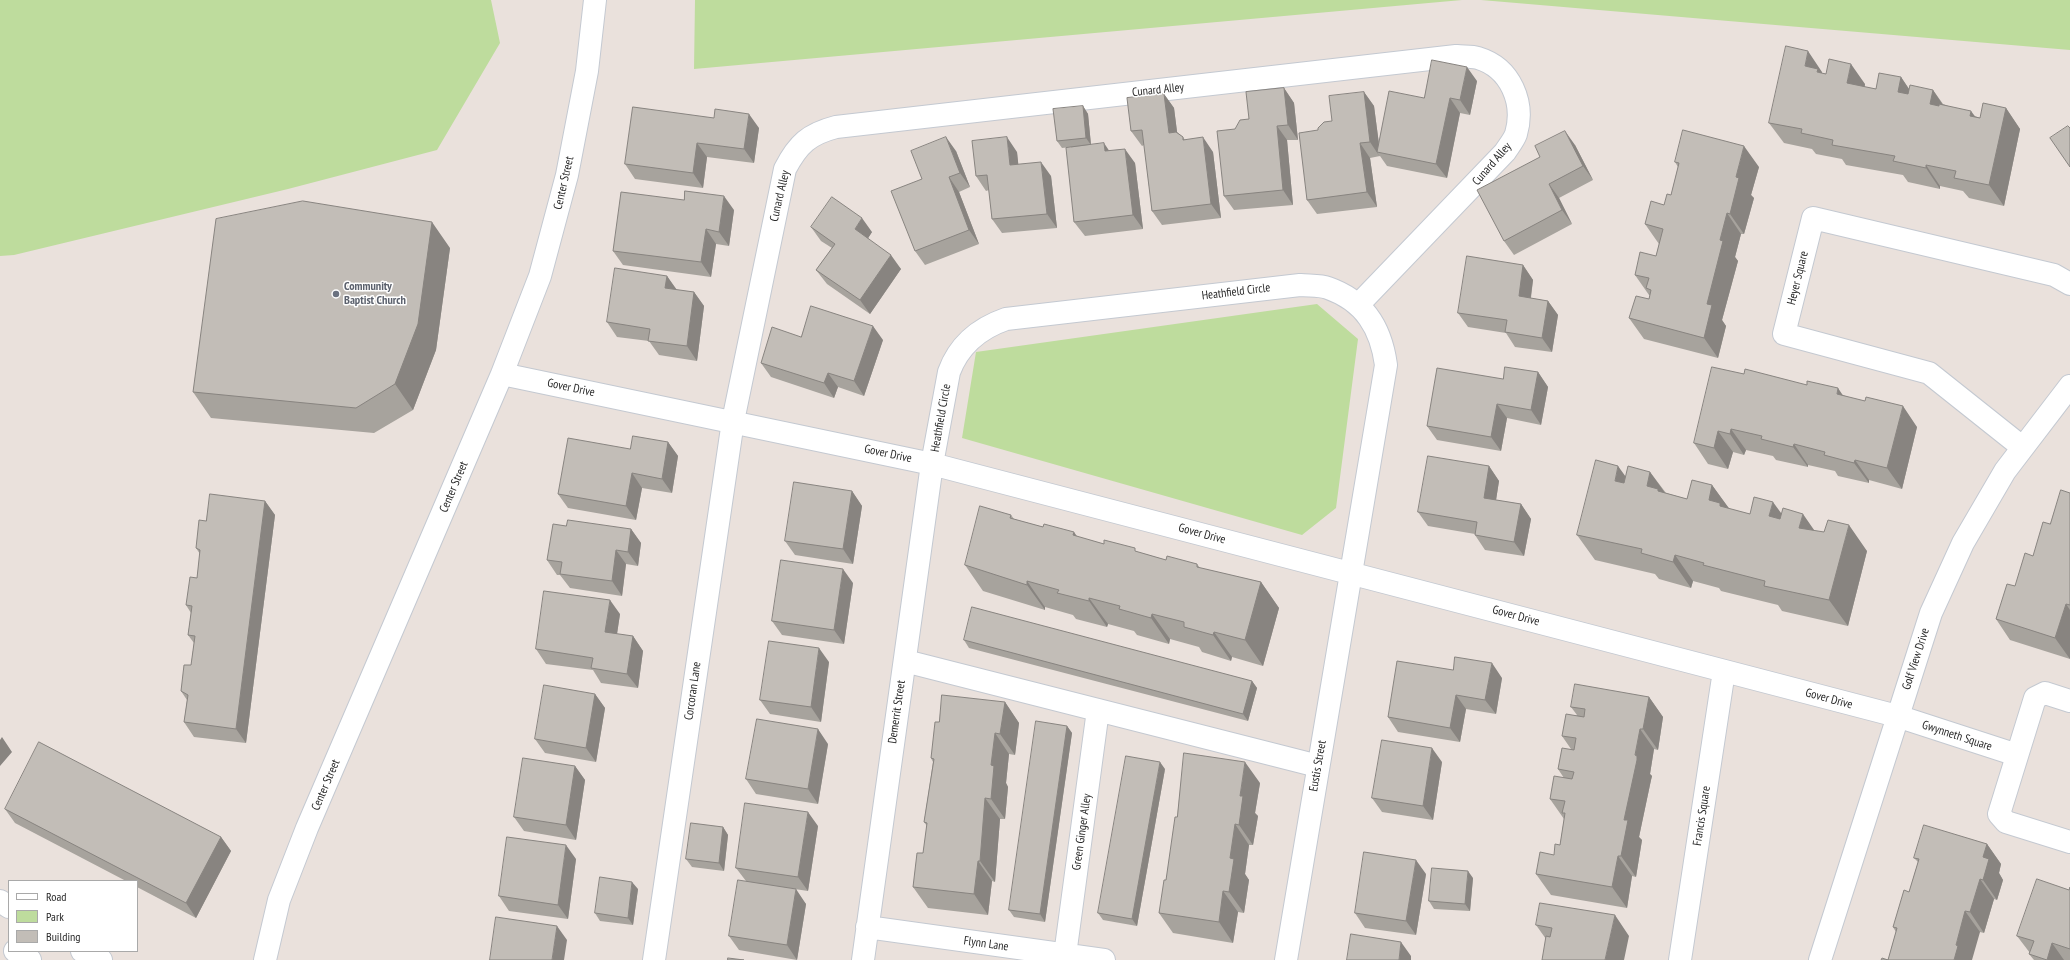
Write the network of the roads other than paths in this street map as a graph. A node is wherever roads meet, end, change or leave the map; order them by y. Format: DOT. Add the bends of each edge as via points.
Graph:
graph roads {
  1 [pos="595,0"];
  2 [pos="2070,284"];
  3 [pos="1358,305"];
  4 [pos="502,374"];
  5 [pos="2070,386"];
  6 [pos="733,421"];
  7 [pos="2022,447"];
  8 [pos="932,464"];
  9 [pos="1351,572"];
  10 [pos="904,661"];
  11 [pos="1724,671"];
  12 [pos="2070,701"];
  13 [pos="1098,710"];
  14 [pos="1897,716"];
  15 [pos="2017,755"];
  16 [pos="1318,766"];
  17 [pos="2070,842"];
  18 [pos="867,927"];
  19 [pos="17,952"];
  20 [pos="84,952"];
  21 [pos="1065,955"];
  22 [pos="30,960"];
  23 [pos="101,960"];
  24 [pos="265,960"];
  25 [pos="654,960"];
  26 [pos="863,960"];
  27 [pos="1104,960"];
  28 [pos="1286,960"];
  29 [pos="1680,960"];
  30 [pos="1820,960"];
  1 -- 4 [label="street, Center Street" via="587,71 567,175 540,276"];
  2 -- 7 [label="street, Heyer Square" via="2054,275 1813,218 1784,334 1929,373"];
  3 -- 6 [label="street, Cunard Alley" via="1505,152 1516,136 1520,112 1514,88 1499,69 1478,58 1456,56 836,126 820,131 794,152 785,169"];
  3 -- 8 [label="street, Heathfield Circle" via="1327,288 1300,285 1006,319 992,324 971,338 954,358 949,372"];
  3 -- 9 [label="street, Heathfield Circle" via="1376,328 1384,346 1386,365"];
  4 -- 6 [label="street, Gover Drive"];
  4 -- 24 [label="street, Center Street" via="307,828 279,900"];
  5 -- 7 [label="street, Golf View Drive"];
  6 -- 8 [label="street, Gover Drive"];
  6 -- 25 [label="street, Corcoran Lane"];
  7 -- 14 [label="street, Golf View Drive" via="1963,543 1931,613"];
  8 -- 9 [label="street, Gover Drive"];
  8 -- 10 [label="street, Demerrit Street"];
  9 -- 11 [label="street, Gover Drive"];
  9 -- 16 [label="street, Eustis Street"];
  10 -- 13 [label="street"];
  10 -- 18 [label="street, Demerrit Street"];
  11 -- 14 [label="street, Gover Drive"];
  11 -- 29 [label="street, Francis Square"];
  12 -- 15 [label="street" via="2045,693 2035,698"];
  13 -- 16 [label="street"];
  13 -- 21 [label="street, Green Ginger Alley"];
  14 -- 15 [label="street, Gwynneth Square"];
  14 -- 30 [label="street, Golf View Drive"];
  15 -- 17 [label="street" via="1999,814 2006,822"];
  16 -- 28 [label="street, Eustis Street"];
  18 -- 21 [label="street, Flynn Lane"];
  18 -- 26 [label="street, Demerrit Street"];
  19 -- 22 [label="street"];
  20 -- 23 [label="street"];
  21 -- 27 [label="street, Flynn Lane"];
}
